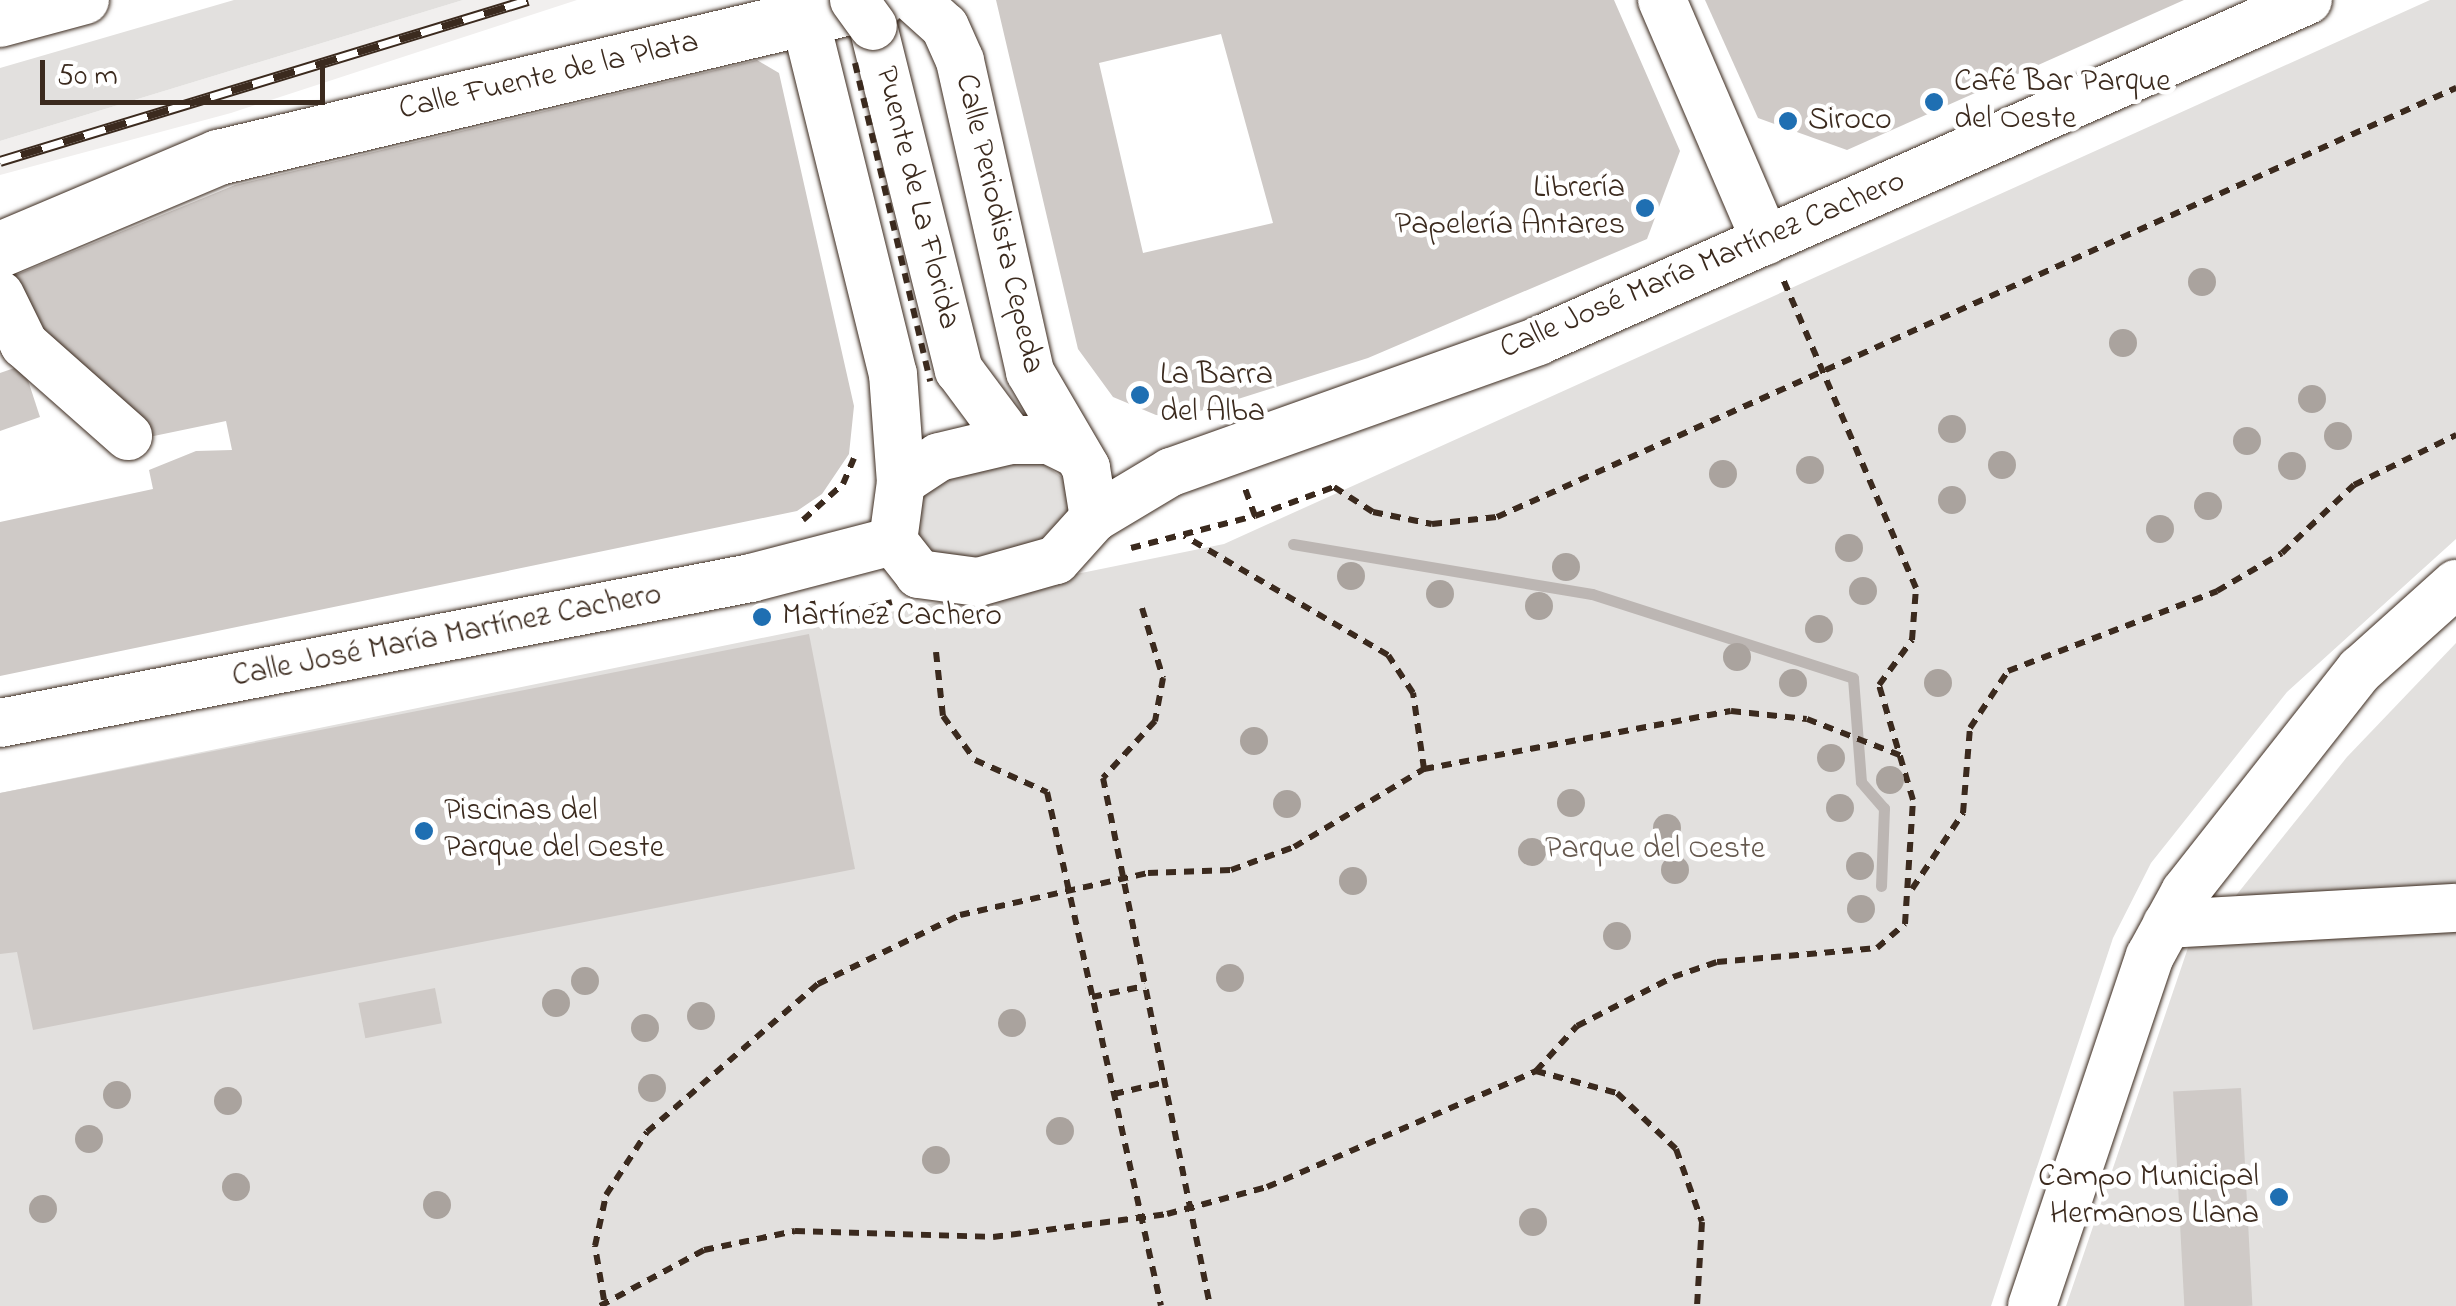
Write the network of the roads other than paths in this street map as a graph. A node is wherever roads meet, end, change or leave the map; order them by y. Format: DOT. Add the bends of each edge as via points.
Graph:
graph roads {
  1 [pos="84,0"];
  2 [pos="915,0"];
  3 [pos="1662,0"];
  4 [pos="2308,0"];
  5 [pos="857,16"];
  6 [pos="0,23"];
  7 [pos="1766,241"];
  8 [pos="0,248"];
  9 [pos="0,295"];
  10 [pos="12,349"];
  11 [pos="944,376"];
  12 [pos="128,436"];
  13 [pos="1011,440"];
  14 [pos="1076,453"];
  15 [pos="920,469"];
  16 [pos="1094,518"];
  17 [pos="893,541"];
  18 [pos="2456,584"];
  19 [pos="0,723"];
  20 [pos="2456,908"];
  21 [pos="2167,924"];
  22 [pos="2032,1306"];
  1 -- 6 [label="street"];
  2 -- 14 [label="street, Calle Periodista Cepeda" via="945,27 960,61 1030,372"];
  3 -- 7 [label="street"];
  4 -- 7 [label="street, Calle José María Martínez Cachero"];
  5 -- 8 [label="main road, Calle Fuente de la Plata" via="218,158"];
  5 -- 11 [label="street, Puente de La Florida"];
  5 -- 15 [label="street" via="893,374"];
  7 -- 16 [label="street, Calle José María Martínez Cachero" via="1538,341 1171,472"];
  9 -- 10 [label="street"];
  10 -- 12 [label="street"];
  11 -- 13 [label="street, Puente de La Florida"];
  11 -- 15 [label="street, Puente de La Florida"];
  13 -- 14 [label="street" via="1049,440"];
  13 -- 15 [label="street"];
  14 -- 16 [label="street" via="1093,486"];
  15 -- 17 [label="street"];
  16 -- 17 [label="street" via="1056,560 978,582 920,574"];
  17 -- 19 [label="street, Calle José María Martínez Cachero" via="805,566"];
  18 -- 21 [label="street" via="2360,670 2268,776"];
  20 -- 21 [label="street"];
  21 -- 22 [label="street"];
}
